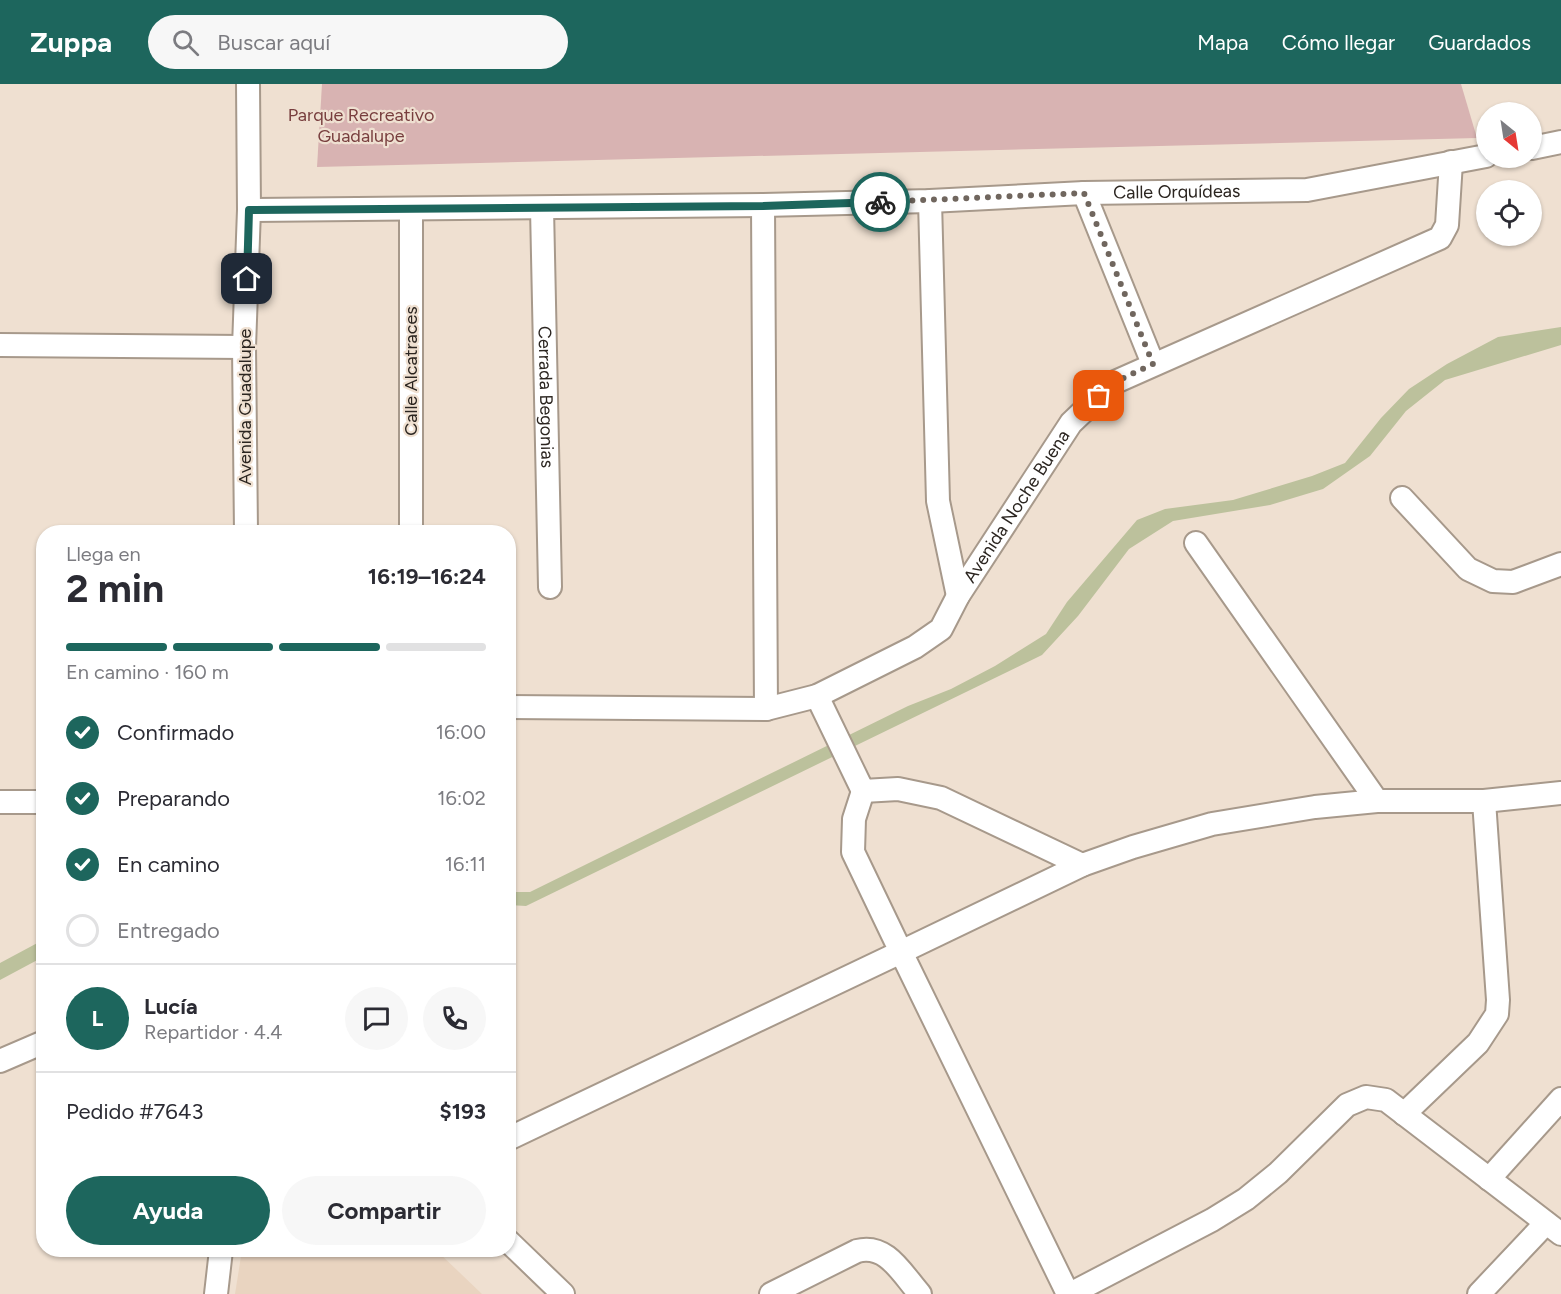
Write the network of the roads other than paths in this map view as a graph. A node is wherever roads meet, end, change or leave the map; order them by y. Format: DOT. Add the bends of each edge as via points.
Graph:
graph roads {
  1 [pos="248,84"];
  2 [pos="1561,142"];
  3 [pos="1542,146"];
  4 [pos="1476,158"];
  5 [pos="1451,162"];
  6 [pos="1084,193"];
  7 [pos="930,201"];
  8 [pos="763,206"];
  9 [pos="542,208"];
  10 [pos="411,209"];
  11 [pos="249,210"];
  12 [pos="0,345"];
  13 [pos="244,347"];
  14 [pos="1153,364"];
  15 [pos="1402,498"];
  16 [pos="246,525"];
  17 [pos="411,525"];
  18 [pos="1196,543"];
  19 [pos="1561,564"];
  20 [pos="550,587"];
  21 [pos="958,596"];
  22 [pos="817,696"];
  23 [pos="516,707"];
  24 [pos="766,709"];
  25 [pos="863,791"];
  26 [pos="1561,793"];
  27 [pos="1377,801"];
  28 [pos="1484,801"];
  29 [pos="0,802"];
  30 [pos="36,802"];
  31 [pos="1082,866"];
  32 [pos="901,952"];
  33 [pos="36,1045"];
  34 [pos="0,1061"];
  35 [pos="1561,1099"];
  36 [pos="1404,1114"];
  37 [pos="516,1135"];
  38 [pos="1489,1179"];
  39 [pos="1554,1228"];
  40 [pos="516,1249"];
  41 [pos="220,1257"];
  42 [pos="216,1294"];
  43 [pos="563,1294"];
  44 [pos="771,1294"];
  45 [pos="920,1294"];
  46 [pos="1069,1294"];
  47 [pos="1479,1294"];
  1 -- 11 [label="street, Avenida Guadalupe"];
  2 -- 3 [label="street"];
  4 -- 5 [label="street"];
  5 -- 6 [label="street, Calle Orquídeas" via="1307,190"];
  5 -- 14 [label="street, Avenida Noche Buena" via="1448,225 1440,238"];
  6 -- 7 [label="street, Calle Orquídeas"];
  6 -- 14 [label="street"];
  7 -- 8 [label="street, Calle Orquídeas"];
  7 -- 21 [label="street" via="938,501"];
  8 -- 9 [label="street, Calle Orquídeas"];
  8 -- 24 [label="street"];
  9 -- 10 [label="street, Calle Orquídeas"];
  9 -- 20 [label="street, Cerrada Begonias"];
  10 -- 11 [label="street, Calle Orquídeas"];
  10 -- 17 [label="street, Calle Alcatraces"];
  11 -- 13 [label="street, Avenida Guadalupe"];
  12 -- 13 [label="street"];
  13 -- 16 [label="street, Avenida Guadalupe"];
  14 -- 21 [label="street, Avenida Noche Buena" via="1113,383 1071,423"];
  15 -- 19 [label="street" via="1468,569 1493,581 1513,582"];
  18 -- 27 [label="street"];
  21 -- 22 [label="street, Avenida Noche Buena" via="941,629 915,647"];
  22 -- 24 [label="street, Avenida Noche Buena"];
  22 -- 25 [label="street"];
  23 -- 24 [label="street, Avenida Noche Buena"];
  25 -- 31 [label="street" via="898,789 941,798"];
  25 -- 32 [label="street" via="854,819 853,852"];
  26 -- 28 [label="street"];
  27 -- 28 [label="street"];
  27 -- 31 [label="street" via="1212,824"];
  28 -- 36 [label="street" via="1497,1014 1478,1043"];
  29 -- 30 [label="street"];
  31 -- 32 [label="street"];
  32 -- 37 [label="street"];
  32 -- 46 [label="street"];
  33 -- 34 [label="street"];
  35 -- 38 [label="street"];
  36 -- 38 [label="street"];
  36 -- 46 [label="street" via="1386,1100 1366,1097 1347,1106 1246,1199"];
  38 -- 39 [label="street"];
  39 -- 47 [label="street"];
  40 -- 43 [label="street"];
  41 -- 42 [label="street"];
  44 -- 45 [label="street" via="867,1248 887,1256"];
}
